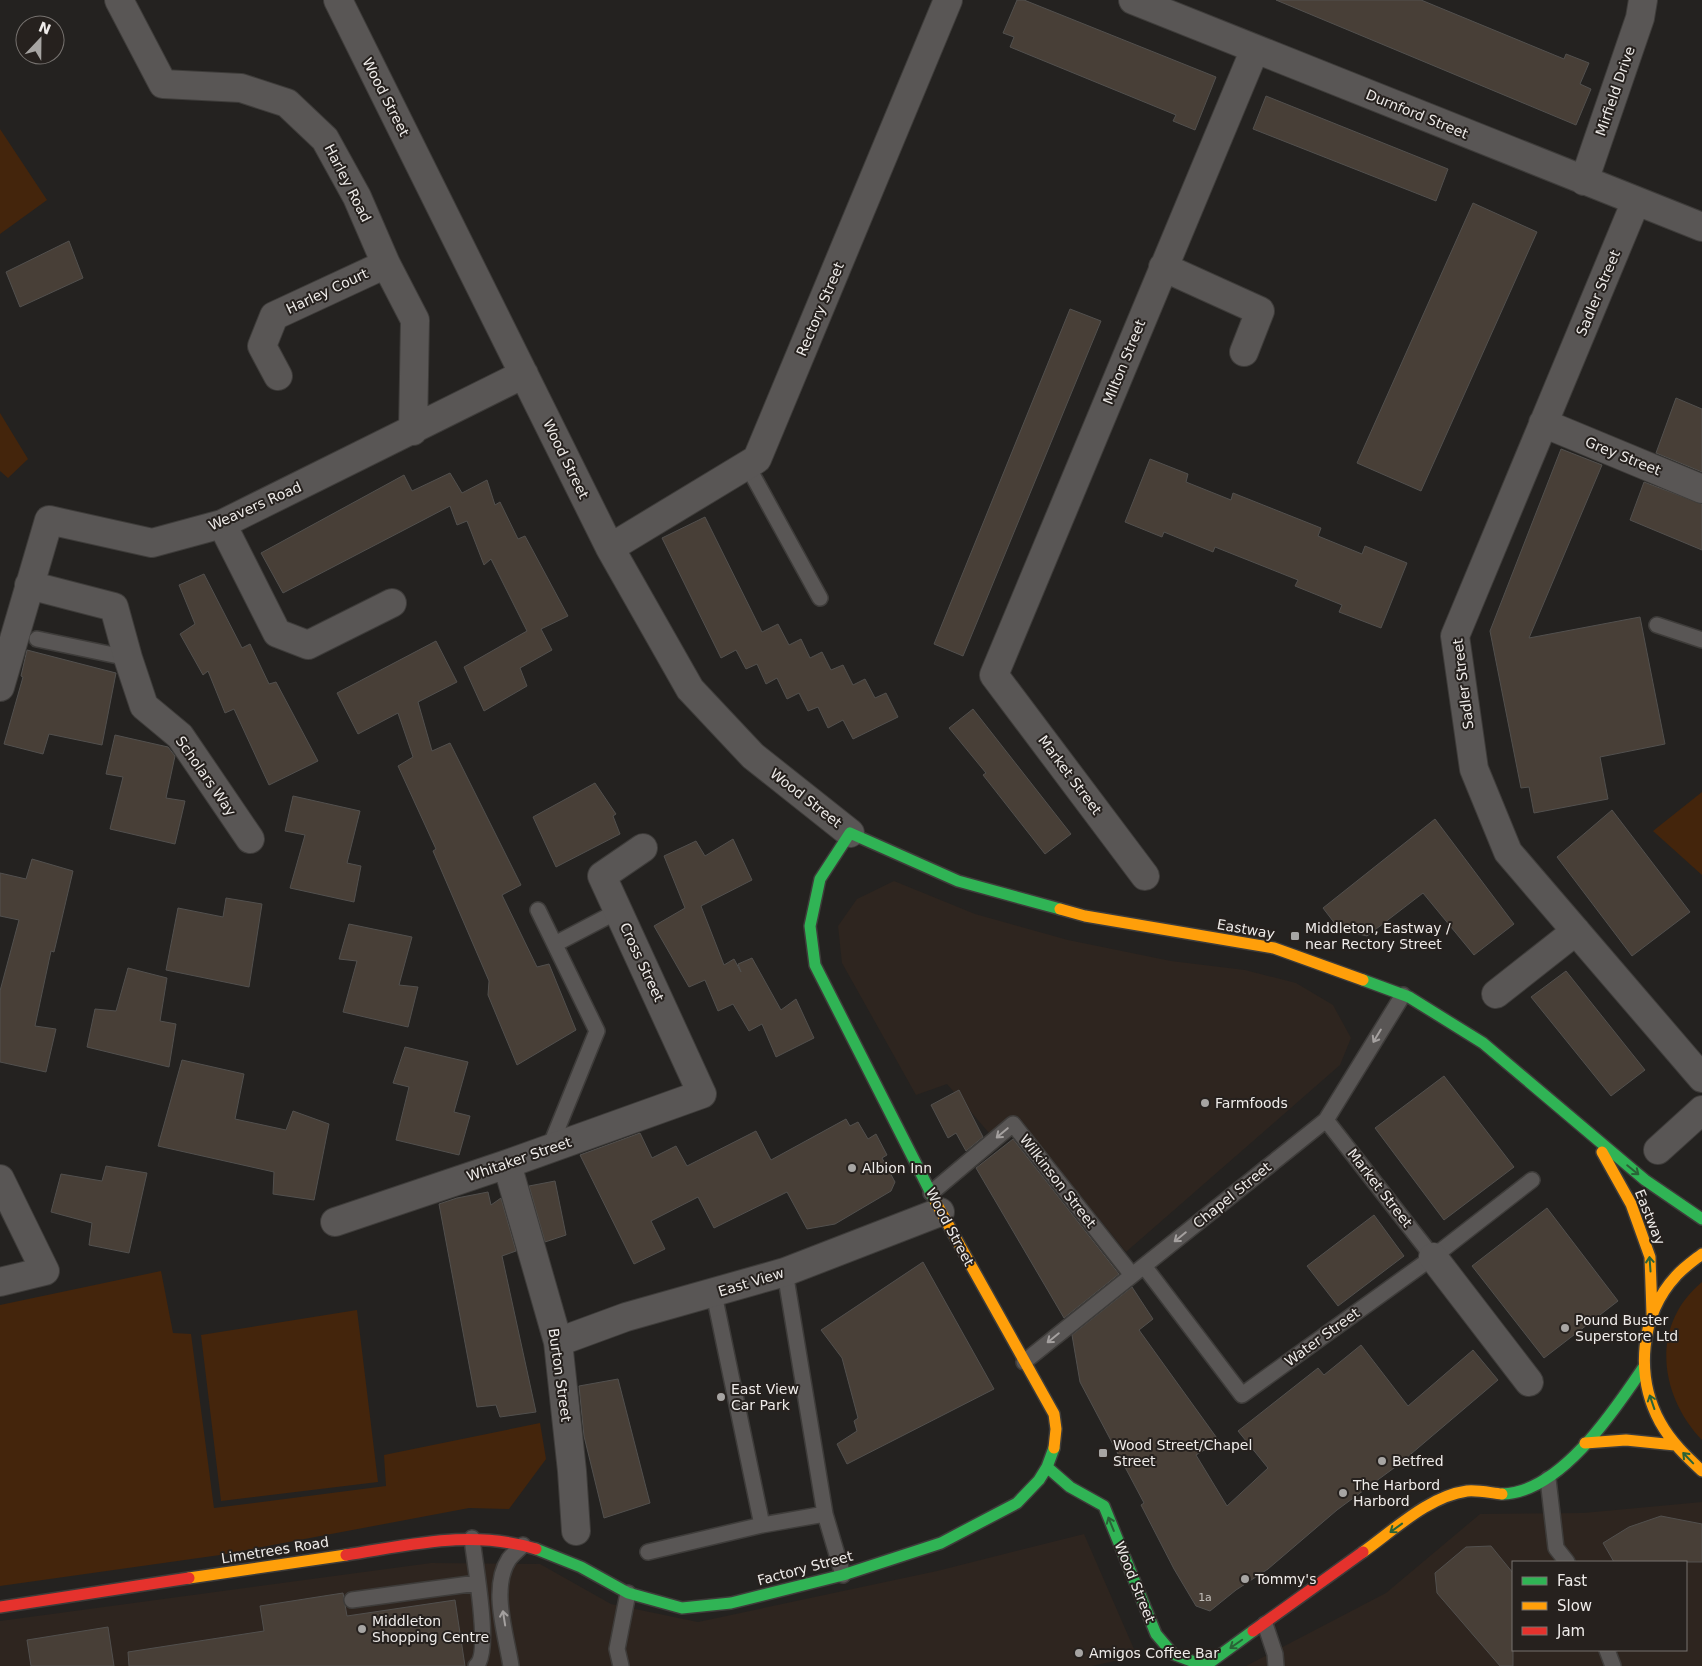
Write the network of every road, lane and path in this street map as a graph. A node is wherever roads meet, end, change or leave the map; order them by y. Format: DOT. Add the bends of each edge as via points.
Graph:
graph roads {
  1 [pos="119,0"];
  2 [pos="338,0"];
  3 [pos="948,0"];
  4 [pos="1133,0"];
  5 [pos="1643,0"];
  6 [pos="1255,49"];
  7 [pos="1584,180"];
  8 [pos="1636,201"];
  9 [pos="1702,227"];
  10 [pos="386,264"];
  11 [pos="1163,267"];
  12 [pos="1244,352"];
  13 [pos="524,374"];
  14 [pos="278,376"];
  15 [pos="1544,423"];
  16 [pos="413,431"];
  17 [pos="748,465"];
  18 [pos="1702,489"];
  19 [pos="222,524"];
  20 [pos="610,548"];
  21 [pos="28,584"];
  22 [pos="820,598"];
  23 [pos="392,603"];
  24 [pos="1657,625"];
  25 [pos="37,639"];
  26 [pos="1702,640"];
  27 [pos="128,658"];
  28 [pos="994,675"];
  29 [pos="0,687"];
  30 [pos="850,833"];
  31 [pos="250,839"];
  32 [pos="644,848"];
  33 [pos="1145,876"];
  34 [pos="538,910"];
  35 [pos="618,911"];
  36 [pos="1576,931"];
  37 [pos="554,944"];
  38 [pos="1496,994"];
  39 [pos="1403,995"];
  40 [pos="1699,1068"];
  41 [pos="702,1094"];
  42 [pos="1702,1110"];
  43 [pos="1326,1120"];
  44 [pos="1595,1139"];
  45 [pos="550,1149"];
  46 [pos="1658,1150"];
  47 [pos="507,1164"];
  48 [pos="0,1180"];
  49 [pos="1532,1180"];
  50 [pos="936,1202"];
  51 [pos="1702,1219"];
  52 [pos="335,1222"];
  53 [pos="1702,1254"];
  54 [pos="1433,1257"];
  55 [pos="1138,1270"];
  56 [pos="785,1272"];
  57 [pos="0,1282"];
  58 [pos="714,1294"];
  59 [pos="1652,1313"];
  60 [pos="558,1342"];
  61 [pos="1024,1362"];
  62 [pos="1643,1368"];
  63 [pos="1529,1382"];
  64 [pos="1585,1443"];
  65 [pos="1675,1445"];
  66 [pos="1047,1467"];
  67 [pos="1702,1471"];
  68 [pos="1548,1479"];
  69 [pos="825,1514"];
  70 [pos="762,1525"];
  71 [pos="576,1531"];
  72 [pos="472,1538"];
  73 [pos="523,1545"];
  74 [pos="648,1552"];
  75 [pos="553,1554"];
  76 [pos="1566,1561"];
  77 [pos="843,1575"];
  78 [pos="477,1583"];
  79 [pos="628,1593"];
  80 [pos="352,1600"];
  81 [pos="0,1607"];
  82 [pos="1265,1624"];
  83 [pos="1607,1651"];
  84 [pos="1196,1665"];
  85 [pos="476,1666"];
  86 [pos="511,1666"];
  87 [pos="620,1666"];
  88 [pos="1276,1666"];
  89 [pos="1613,1666"];
  1 -- 10 [label="street, Harley Road" via="163,84 241,88 288,103 325,139 357,197"];
  2 -- 13 [label="street, Wood Street"];
  3 -- 17 [label="street, Rectory Street" via="758,459"];
  4 -- 6 [label="street, Durnford Street"];
  5 -- 7 [label="street, Mirfield Drive" via="1640,18"];
  6 -- 7 [label="street, Durnford Street"];
  6 -- 11 [label="street, Milton Street"];
  7 -- 8 [label="street, Durnford Street"];
  8 -- 9 [label="street, Durnford Street"];
  8 -- 15 [label="street, Sadler Street"];
  10 -- 14 [label="street, Harley Court" via="274,316 262,346"];
  10 -- 16 [label="street, Harley Road" via="414,320"];
  11 -- 12 [label="street" via="1260,311"];
  11 -- 28 [label="street, Milton Street"];
  13 -- 16 [label="street, Weavers Road"];
  13 -- 20 [label="street, Wood Street"];
  15 -- 18 [label="street, Grey Street"];
  15 -- 36 [label="street, Sadler Street" via="1455,636 1474,769 1508,852"];
  16 -- 19 [label="street, Weavers Road"];
  17 -- 20 [label="street, Rectory Street"];
  17 -- 22 [label="lane"];
  19 -- 21 [label="street, Weavers Road" via="152,543 49,520"];
  19 -- 23 [label="street" via="277,633 308,646"];
  20 -- 30 [label="street, Wood Street" via="690,689 753,756"];
  21 -- 27 [label="street, Scholars Way" via="114,607"];
  21 -- 29 [label="street, Weavers Road"];
  24 -- 26 [label="lane"];
  25 -- 27 [label="lane"];
  27 -- 31 [label="street, Scholars Way" via="144,706 180,736"];
  28 -- 33 [label="street, Market Street"];
  30 -- 39 [label="street, Eastway" via="958,881 1085,916 1274,948"];
  30 -- 50 [label="street, Wood Street" via="820,879 810,926 815,965"];
  32 -- 35 [label="street, Cross Street" via="602,876"];
  34 -- 37 [label="lane"];
  35 -- 37 [label="lane"];
  35 -- 41 [label="street, Cross Street"];
  36 -- 38 [label="street"];
  36 -- 40 [label="street, Sadler Street"];
  37 -- 45 [label="lane" via="598,1031"];
  39 -- 43 [label="lane, Chapel Street, one-way"];
  39 -- 44 [label="street, Eastway" via="1483,1043"];
  41 -- 45 [label="street, Whitaker Street"];
  42 -- 46 [label="street"];
  43 -- 54 [label="lane, Market Street"];
  43 -- 55 [label="lane, Chapel Street, one-way"];
  44 -- 51 [label="street, Eastway, one-way" via="1645,1180"];
  59 -- 44 [label="street, Eastway, one-way" via="1650,1257 1631,1204"];
  45 -- 47 [label="street, Whitaker Street"];
  47 -- 52 [label="street, Whitaker Street"];
  47 -- 60 [label="street, Burton Street"];
  48 -- 57 [label="street" via="45,1271"];
  49 -- 54 [label="lane, Water Street"];
  55 -- 50 [label="lane, Wilkinson Street, one-way" via="1013,1124"];
  50 -- 56 [label="street, East View"];
  50 -- 61 [label="street, Wood Street"];
  53 -- 59 [label="street" via="1679,1272"];
  54 -- 55 [label="lane, Water Street" via="1242,1396"];
  54 -- 63 [label="street"];
  55 -- 61 [label="lane, Chapel Street, one-way"];
  56 -- 58 [label="street, East View"];
  56 -- 69 [label="lane"];
  58 -- 60 [label="street, East View" via="626,1317"];
  58 -- 70 [label="lane"];
  59 -- 62 [label="street" via="1644,1342"];
  60 -- 71 [label="street, Burton Street"];
  61 -- 66 [label="street, Wood Street" via="1054,1414 1055,1444"];
  62 -- 64 [label="street" via="1625,1396"];
  65 -- 62 [label="street, one-way" via="1651,1405"];
  64 -- 65 [label="street" via="1626,1440"];
  64 -- 68 [label="street"];
  67 -- 65 [label="street, one-way"];
  66 -- 77 [label="street, Factory Street" via="1017,1503 941,1543"];
  84 -- 66 [label="street, Wood Street, one-way" via="1165,1648 1156,1634 1104,1506 1070,1487"];
  68 -- 76 [label="lane" via="1556,1548"];
  68 -- 82 [label="street, one-way" via="1516,1493 1459,1492 1438,1500"];
  69 -- 70 [label="lane"];
  69 -- 77 [label="lane"];
  70 -- 74 [label="lane"];
  72 -- 73 [label="street, Limetrees Road" via="510,1540"];
  72 -- 78 [label="lane"];
  72 -- 81 [label="street, Limetrees Road"];
  73 -- 75 [label="street, Limetrees Road"];
  86 -- 73 [label="lane, one-way" via="500,1596 501,1577 510,1558"];
  75 -- 79 [label="street, Factory Street"];
  77 -- 79 [label="street, Factory Street" via="731,1603 682,1608"];
  78 -- 80 [label="lane"];
  78 -- 85 [label="lane" via="483,1650"];
  79 -- 87 [label="lane" via="617,1649"];
  82 -- 84 [label="street, one-way" via="1212,1661"];
  82 -- 88 [label="lane"];
  83 -- 89 [label="lane"];
}
